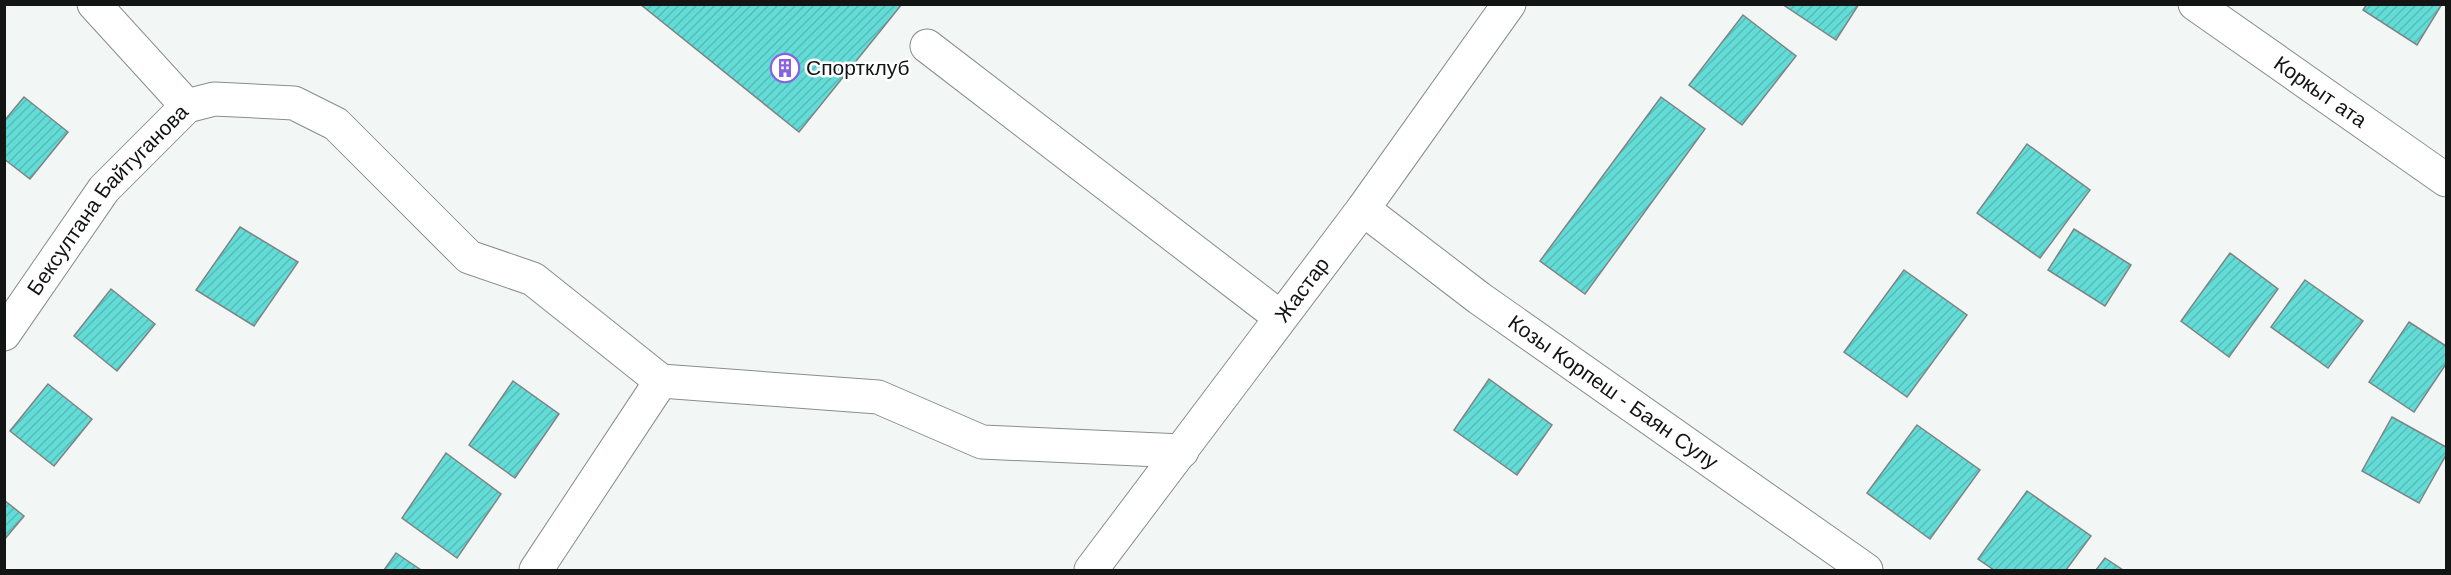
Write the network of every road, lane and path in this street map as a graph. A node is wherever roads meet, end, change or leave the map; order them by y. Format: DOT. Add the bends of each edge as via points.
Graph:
graph roads {
  1 [pos="94,4"];
  2 [pos="1509,4"];
  3 [pos="2195,4"];
  4 [pos="927,46"];
  5 [pos="187,106"];
  6 [pos="2446,180"];
  7 [pos="1363,209"];
  8 [pos="1280,317"];
  9 [pos="4,334"];
  10 [pos="662,381"];
  11 [pos="1182,451"];
  12 [pos="536,570"];
  13 [pos="1091,570"];
  14 [pos="1866,570"];
  1 -- 5 [label="street"];
  2 -- 7 [label="street, Жастар"];
  3 -- 6 [label="street, Коркыт ата"];
  4 -- 8 [label="street"];
  5 -- 9 [label="street, Бексултана Байтуганова" via="104,189"];
  5 -- 10 [label="street, Бексултана Байтуганова" via="214,99 294,103 336,124 469,257 533,279"];
  7 -- 8 [label="street, Жастар"];
  7 -- 14 [label="street, Козы Корпеш - Баян Сулу" via="1479,298"];
  8 -- 11 [label="street, Жастар"];
  10 -- 11 [label="street" via="878,397 982,442"];
  10 -- 12 [label="street"];
  11 -- 13 [label="street, Жастар"];
}
